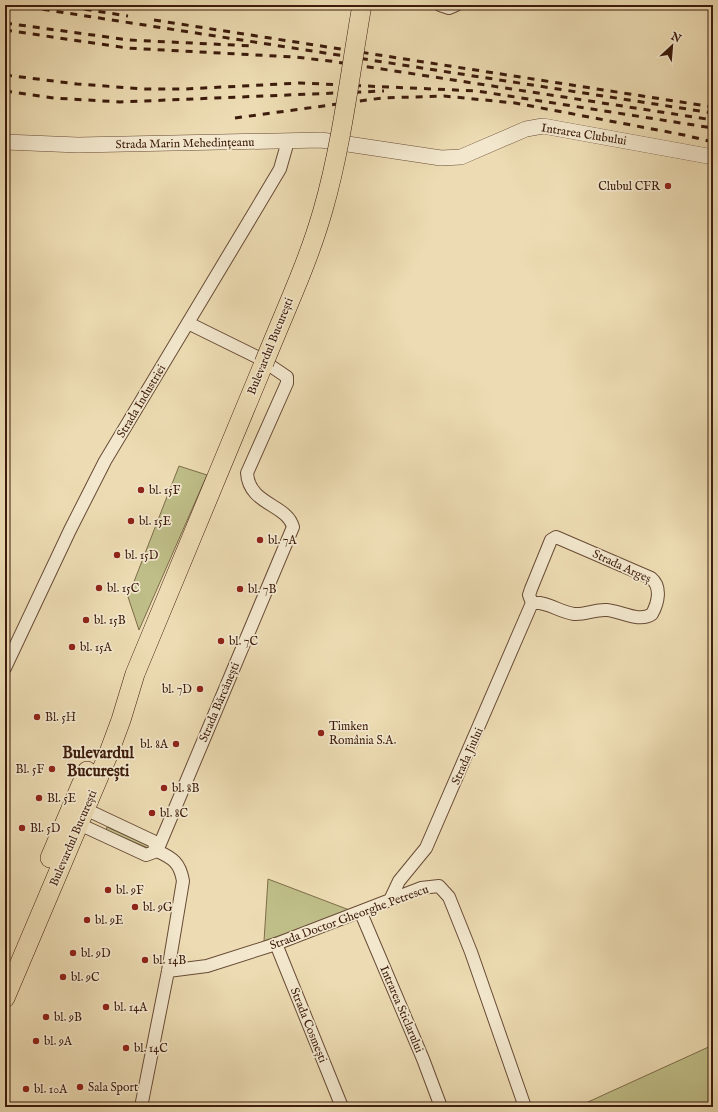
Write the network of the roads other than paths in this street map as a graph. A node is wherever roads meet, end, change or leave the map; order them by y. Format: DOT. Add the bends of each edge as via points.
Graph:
graph roads {
  1 [pos="362,5"];
  2 [pos="440,5"];
  3 [pos="456,5"];
  4 [pos="288,141"];
  5 [pos="5,142"];
  6 [pos="365,146"];
  7 [pos="713,157"];
  8 [pos="188,323"];
  9 [pos="532,603"];
  10 [pos="5,668"];
  11 [pos="135,674"];
  12 [pos="82,817"];
  13 [pos="157,852"];
  14 [pos="390,900"];
  15 [pos="361,912"];
  16 [pos="276,944"];
  17 [pos="5,967"];
  18 [pos="168,971"];
  19 [pos="5,998"];
  20 [pos="141,1107"];
  21 [pos="342,1107"];
  22 [pos="440,1107"];
  23 [pos="525,1107"];
  1 -- 11 [label="main road, Bulevardul București, bridge" via="335,156 315,234"];
  2 -- 3 [label="street" via="449,8"];
  4 -- 5 [label="street, Strada Marin Mehedințeanu" via="78,145"];
  4 -- 6 [label="street, Strada Marin Mehedințeanu" via="321,140"];
  4 -- 8 [label="street, Strada Industriei" via="277,173"];
  6 -- 7 [label="street, Intrarea Clubului" via="429,157 461,157 526,129 543,126"];
  8 -- 10 [label="street, Strada Industriei" via="98,474"];
  8 -- 13 [label="street, Strada Bărcănești" via="259,358 287,377 287,383 247,473 256,493 291,520 293,527"];
  9 -- 9 [label="street, Strada Argeș" via="546,604 575,614 606,610 644,618 654,610 658,588 651,578 556,537 551,540 531,589 529,595"];
  9 -- 14 [label="street, Strada Jiului" via="426,848 399,881"];
  11 -- 12 [label="main road, Bulevardul București" via="121,720"];
  11 -- 17 [label="main road, Bulevardul București" via="96,750"];
  12 -- 13 [label="street" via="146,855"];
  12 -- 13 [label="street" via="152,841"];
  12 -- 19 [label="main road, Bulevardul București"];
  13 -- 18 [label="street" via="170,856 178,864 183,881"];
  14 -- 15 [label="street, Strada Doctor Gheorghe Petrescu"];
  14 -- 23 [label="street, Strada Doctor Gheorghe Petrescu" via="433,886 439,886 449,897"];
  15 -- 16 [label="street, Strada Doctor Gheorghe Petrescu"];
  15 -- 22 [label="street, Intrarea Sticlarului"];
  16 -- 18 [label="street, Strada Doctor Gheorghe Petrescu" via="206,966"];
  16 -- 21 [label="street, Strada Cosmești"];
  18 -- 20 [label="street"];
}
